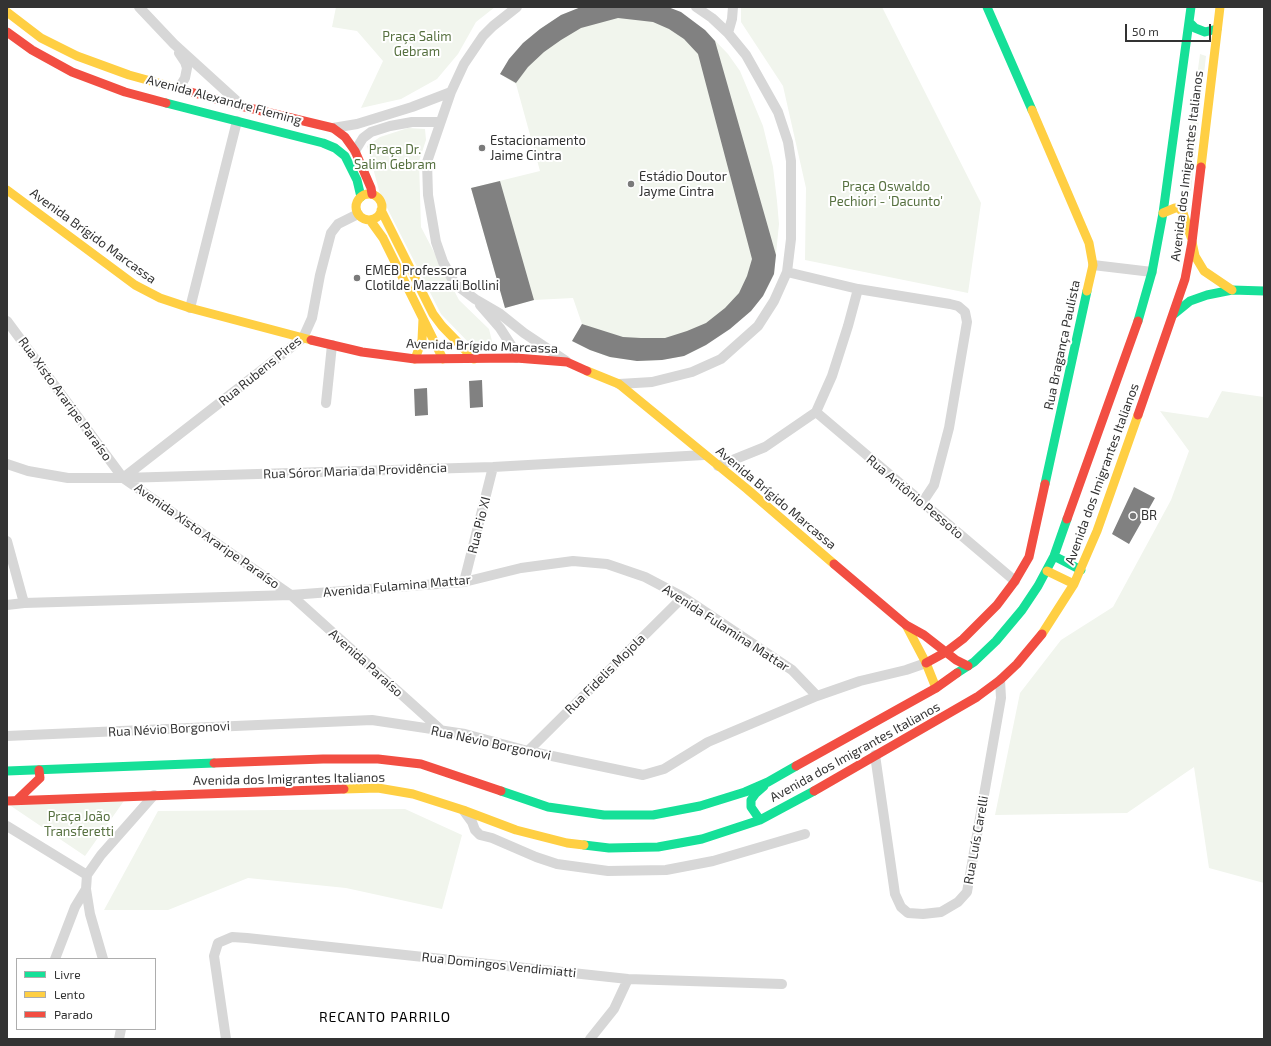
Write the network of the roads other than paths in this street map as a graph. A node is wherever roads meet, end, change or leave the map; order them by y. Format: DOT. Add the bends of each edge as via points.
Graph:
graph roads {
  1 [pos="139,7"];
  2 [pos="517,7"];
  3 [pos="696,7"];
  4 [pos="733,7"];
  5 [pos="987,7"];
  6 [pos="1191,7"];
  7 [pos="1220,7"];
  8 [pos="7,12"];
  9 [pos="1189,22"];
  10 [pos="1217,29"];
  11 [pos="7,32"];
  12 [pos="728,33"];
  13 [pos="174,44"];
  14 [pos="129,75"];
  15 [pos="179,88"];
  16 [pos="124,92"];
  17 [pos="451,92"];
  18 [pos="241,106"];
  19 [pos="237,121"];
  20 [pos="440,122"];
  21 [pos="332,128"];
  22 [pos="355,151"];
  23 [pos="7,190"];
  24 [pos="372,194"];
  25 [pos="360,197"];
  26 [pos="381,210"];
  27 [pos="1163,213"];
  28 [pos="358,214"];
  29 [pos="370,220"];
  30 [pos="1192,242"];
  31 [pos="1093,265"];
  32 [pos="787,272"];
  33 [pos="1152,272"];
  34 [pos="858,289"];
  35 [pos="1232,290"];
  36 [pos="1264,291"];
  37 [pos="475,299"];
  38 [pos="190,308"];
  39 [pos="1174,314"];
  40 [pos="423,319"];
  41 [pos="7,321"];
  42 [pos="304,338"];
  43 [pos="332,345"];
  44 [pos="516,358"];
  45 [pos="415,359"];
  46 [pos="443,359"];
  47 [pos="474,359"];
  48 [pos="567,362"];
  49 [pos="619,384"];
  50 [pos="326,403"];
  51 [pos="816,412"];
  52 [pos="704,455"];
  53 [pos="7,464"];
  54 [pos="718,466"];
  55 [pos="493,467"];
  56 [pos="123,478"];
  57 [pos="922,503"];
  58 [pos="7,541"];
  59 [pos="1054,556"];
  60 [pos="1081,570"];
  61 [pos="1047,571"];
  62 [pos="464,582"];
  63 [pos="1015,582"];
  64 [pos="1074,584"];
  65 [pos="290,595"];
  66 [pos="683,597"];
  67 [pos="24,603"];
  68 [pos="7,605"];
  69 [pos="906,625"];
  70 [pos="946,652"];
  71 [pos="926,663"];
  72 [pos="968,666"];
  73 [pos="1000,680"];
  74 [pos="936,688"];
  75 [pos="817,696"];
  76 [pos="442,731"];
  77 [pos="7,736"];
  78 [pos="528,751"];
  79 [pos="875,755"];
  80 [pos="39,770"];
  81 [pos="7,771"];
  82 [pos="768,782"];
  83 [pos="154,795"];
  84 [pos="17,800"];
  85 [pos="7,801"];
  86 [pos="463,810"];
  87 [pos="760,820"];
  88 [pos="7,826"];
  89 [pos="805,834"];
  90 [pos="87,875"];
  91 [pos="86,889"];
  92 [pos="55,958"];
  93 [pos="103,958"];
  94 [pos="628,979"];
  95 [pos="782,984"];
  96 [pos="226,1039"];
  97 [pos="590,1039"];
  1 -- 13 [label="street"];
  2 -- 17 [label="street" via="492,26 476,45"];
  3 -- 12 [label="street"];
  4 -- 12 [label="street"];
  5 -- 31 [label="main road, Rua Bragança Paulista" via="1089,243"];
  6 -- 9 [label="main road, Avenida dos Imigrantes Italianos"];
  7 -- 10 [label="main road, Avenida dos Imigrantes Italianos"];
  8 -- 14 [label="main road, Avenida Alexandre Fleming" via="41,38 77,56"];
  9 -- 10 [label="main road" via="1205,32"];
  9 -- 27 [label="main road, Avenida dos Imigrantes Italianos"];
  10 -- 30 [label="main road, Avenida dos Imigrantes Italianos"];
  11 -- 16 [label="main road, Avenida Alexandre Fleming" via="32,50 72,72"];
  12 -- 32 [label="street" via="746,55 778,112 788,142 791,161 792,239"];
  13 -- 15 [label="street" via="186,68 185,78"];
  13 -- 18 [label="street"];
  14 -- 15 [label="main road, Avenida Alexandre Fleming"];
  14 -- 16 [label="main road"];
  15 -- 18 [label="main road, Avenida Alexandre Fleming"];
  16 -- 19 [label="main road, Avenida Alexandre Fleming"];
  17 -- 20 [label="street"];
  17 -- 21 [label="street, Avenida Alexandre Fleming" via="357,124"];
  18 -- 21 [label="main road, Avenida Alexandre Fleming"];
  19 -- 25 [label="main road, Avenida Alexandre Fleming" via="335,148 345,156 357,180"];
  19 -- 38 [label="street"];
  20 -- 22 [label="street" via="412,122 371,132 363,138"];
  20 -- 37 [label="street" via="427,162 428,195 436,242 455,284"];
  21 -- 22 [label="main road" via="346,137"];
  22 -- 24 [label="main road"];
  23 -- 38 [label="main road, Avenida Brígido Marcassa" via="135,285 160,298"];
  24 -- 25 [label="main road"];
  24 -- 26 [label="main road" via="379,198"];
  25 -- 28 [label="main road" via="356,203"];
  26 -- 29 [label="main road" via="377,217"];
  26 -- 47 [label="main road" via="434,314"];
  27 -- 30 [label="main road" via="1175,208 1181,210"];
  27 -- 33 [label="main road, Avenida dos Imigrantes Italianos"];
  28 -- 29 [label="main road"];
  28 -- 42 [label="street, Rua Rubens Pires" via="338,224 331,233 312,318"];
  29 -- 40 [label="main road" via="383,238"];
  30 -- 35 [label="main road" via="1195,256 1204,271"];
  30 -- 39 [label="main road, Avenida dos Imigrantes Italianos" via="1185,279"];
  31 -- 33 [label="street"];
  31 -- 63 [label="main road, Rua Bragança Paulista" via="1029,557"];
  32 -- 34 [label="street"];
  32 -- 49 [label="street" via="774,301 758,326 721,359 692,372 652,382"];
  33 -- 59 [label="main road, Avenida dos Imigrantes Italianos" via="1135,330"];
  34 -- 51 [label="street" via="832,376"];
  34 -- 57 [label="street" via="958,306 965,312 967,322 949,428 934,485"];
  35 -- 36 [label="main road"];
  35 -- 39 [label="main road" via="1198,297"];
  37 -- 44 [label="street" via="500,328"];
  37 -- 48 [label="street" via="499,313"];
  38 -- 42 [label="main road, Avenida Brígido Marcassa"];
  39 -- 60 [label="main road, Avenida dos Imigrantes Italianos"];
  40 -- 45 [label="main road" via="422,340"];
  40 -- 46 [label="main road"];
  41 -- 56 [label="street, Rua Xisto Araripe Paraíso"];
  42 -- 43 [label="main road, Avenida Brígido Marcassa"];
  42 -- 56 [label="street, Rua Rubens Pires"];
  43 -- 45 [label="main road, Avenida Brígido Marcassa"];
  43 -- 50 [label="street"];
  44 -- 47 [label="main road, Avenida Brígido Marcassa"];
  44 -- 48 [label="main road, Avenida Brígido Marcassa"];
  45 -- 46 [label="main road, Avenida Brígido Marcassa"];
  46 -- 47 [label="main road, Avenida Brígido Marcassa"];
  48 -- 49 [label="main road, Avenida Brígido Marcassa"];
  49 -- 52 [label="main road, Avenida Brígido Marcassa"];
  51 -- 54 [label="street" via="765,447"];
  51 -- 57 [label="street, Rua Antônio Pessoto"];
  52 -- 54 [label="main road, Avenida Brígido Marcassa"];
  52 -- 55 [label="street, Rua Sóror Maria da Providência"];
  53 -- 56 [label="street, Rua Sóror Maria da Providência" via="68,478"];
  54 -- 69 [label="main road, Avenida Brígido Marcassa"];
  55 -- 56 [label="street, Rua Sóror Maria da Providência"];
  55 -- 62 [label="street, Rua Pio XI"];
  56 -- 65 [label="street, Avenida Xisto Araripe Paraíso"];
  57 -- 63 [label="street, Rua Antônio Pessoto"];
  58 -- 67 [label="street"];
  59 -- 60 [label="main road"];
  59 -- 61 [label="main road, Avenida dos Imigrantes Italianos"];
  60 -- 64 [label="main road, Avenida dos Imigrantes Italianos"];
  61 -- 64 [label="main road"];
  61 -- 72 [label="main road, Avenida dos Imigrantes Italianos" via="1018,615 996,641"];
  62 -- 65 [label="street, Avenida Fulamina Mattar"];
  62 -- 66 [label="street, Avenida Fulamina Mattar" via="521,568 573,561 607,564 644,577"];
  63 -- 70 [label="main road, Rua Bragança Paulista" via="997,606"];
  64 -- 73 [label="main road, Avenida dos Imigrantes Italianos" via="1042,634"];
  65 -- 67 [label="street, Avenida Fulamina Mattar"];
  65 -- 76 [label="street, Avenida Paraíso"];
  66 -- 75 [label="street, Avenida Fulamina Mattar" via="792,670"];
  66 -- 78 [label="street, Rua Fidelis Mojola"];
  67 -- 68 [label="street, Avenida Fulamina Mattar"];
  69 -- 70 [label="main road, Avenida Brígido Marcassa"];
  69 -- 71 [label="main road, Avenida Brígido Marcassa"];
  70 -- 71 [label="main road, Rua Bragança Paulista"];
  70 -- 72 [label="main road, Avenida Brígido Marcassa"];
  71 -- 74 [label="main road, Avenida Brígido Marcassa"];
  71 -- 75 [label="street, Rua Névio Borgonovi"];
  72 -- 74 [label="main road, Avenida dos Imigrantes Italianos"];
  73 -- 79 [label="main road, Avenida dos Imigrantes Italianos" via="934,723"];
  73 -- 79 [label="street, Rua Luís Carelli" via="1001,698 967,892 958,902 941,912 908,913 901,907 895,894"];
  74 -- 82 [label="main road, Avenida dos Imigrantes Italianos"];
  75 -- 78 [label="street, Rua Névio Borgonovi" via="708,742 664,770 643,776"];
  76 -- 77 [label="street, Rua Névio Borgonovi" via="372,720"];
  76 -- 78 [label="street, Rua Névio Borgonovi" via="465,734"];
  79 -- 87 [label="main road, Avenida dos Imigrantes Italianos"];
  80 -- 81 [label="main road, Avenida dos Imigrantes Italianos"];
  80 -- 82 [label="main road, Avenida dos Imigrantes Italianos" via="378,759 422,764 548,806 604,815 653,815 700,806"];
  80 -- 84 [label="main road" via="40,778"];
  82 -- 87 [label="main road" via="751,800 751,807"];
  83 -- 84 [label="main road, Avenida dos Imigrantes Italianos"];
  83 -- 86 [label="main road, Avenida dos Imigrantes Italianos" via="378,788 413,794"];
  83 -- 90 [label="street" via="101,855"];
  84 -- 85 [label="main road, Avenida dos Imigrantes Italianos"];
  86 -- 87 [label="main road, Avenida dos Imigrantes Italianos" via="516,830 567,843 609,848 658,847 702,839"];
  86 -- 89 [label="street" via="480,834 557,864 608,871 666,870 713,861"];
  88 -- 90 [label="street"];
  90 -- 91 [label="street"];
  91 -- 92 [label="street" via="75,907"];
  91 -- 93 [label="street"];
  94 -- 95 [label="street, Rua Domingos Vendimiatti"];
  94 -- 96 [label="street, Rua Domingos Vendimiatti" via="232,937 218,943 214,956"];
  94 -- 97 [label="street" via="614,1009"];
}
